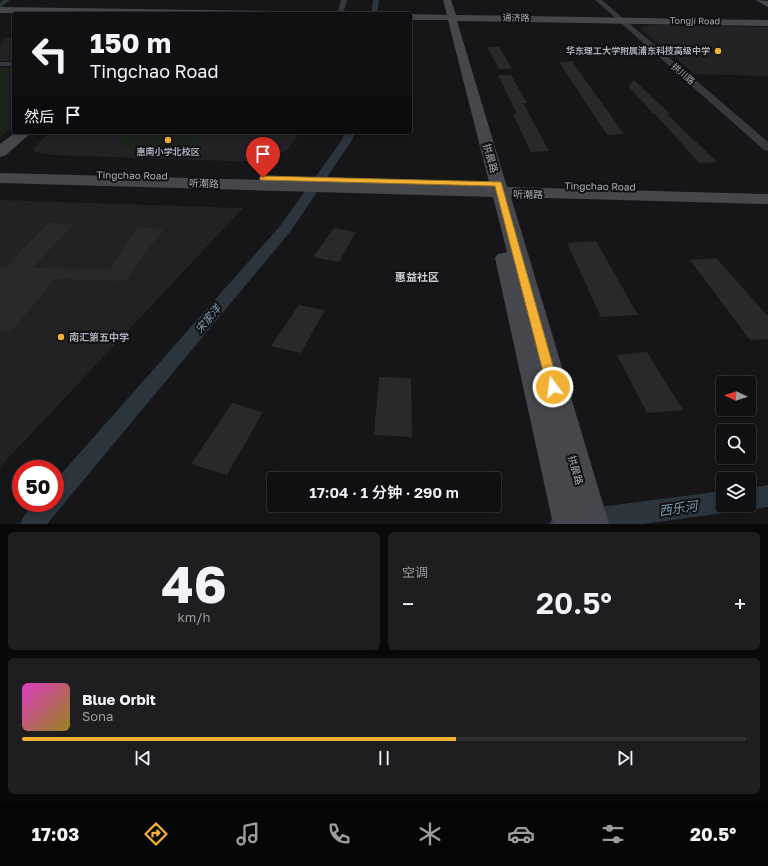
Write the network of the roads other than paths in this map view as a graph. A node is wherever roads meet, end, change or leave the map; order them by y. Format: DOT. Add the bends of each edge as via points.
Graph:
graph roads {
  1 [pos="344,0"];
  2 [pos="438,0"];
  3 [pos="447,0"];
  4 [pos="598,0"];
  5 [pos="759,0"];
  6 [pos="180,4"];
  7 [pos="768,4"];
  8 [pos="0,10"];
  9 [pos="118,12"];
  10 [pos="170,12"];
  11 [pos="341,12"];
  12 [pos="412,17"];
  13 [pos="447,17"];
  14 [pos="622,20"];
  15 [pos="768,22"];
  16 [pos="0,64"];
  17 [pos="12,64"];
  18 [pos="22,134"];
  19 [pos="768,148"];
  20 [pos="0,152"];
  21 [pos="0,173"];
  22 [pos="0,178"];
  23 [pos="274,182"];
  24 [pos="493,188"];
  25 [pos="768,190"];
  26 [pos="768,199"];
  27 [pos="564,460"];
  28 [pos="570,524"];
  29 [pos="592,524"];
  1 -- 11 [label="street"];
  2 -- 13 [label="main road, 拱晨路"];
  3 -- 13 [label="main road, 拱晨路"];
  4 -- 14 [label="street, 拱川路"];
  5 -- 7 [label="main road"];
  6 -- 10 [label="main road"];
  8 -- 9 [label="main road"];
  12 -- 13 [label="main road, 通济路"];
  13 -- 14 [label="main road, 通济路"];
  13 -- 24 [label="main road, 拱晨路"];
  14 -- 15 [label="main road, Tongji Road"];
  14 -- 19 [label="street, 拱川路"];
  16 -- 17 [label="street"];
  18 -- 20 [label="main road"];
  21 -- 23 [label="main road, Tingchao Road"];
  22 -- 23 [label="main road, 听潮路"];
  23 -- 24 [label="main road, 听潮路"];
  24 -- 25 [label="main road, Tingchao Road"];
  24 -- 26 [label="main road, 听潮路"];
  24 -- 27 [label="main road, 拱晨路" via="526,283"];
  27 -- 28 [label="main road, 拱晨路"];
  27 -- 29 [label="main road, 拱晨路"];
}
